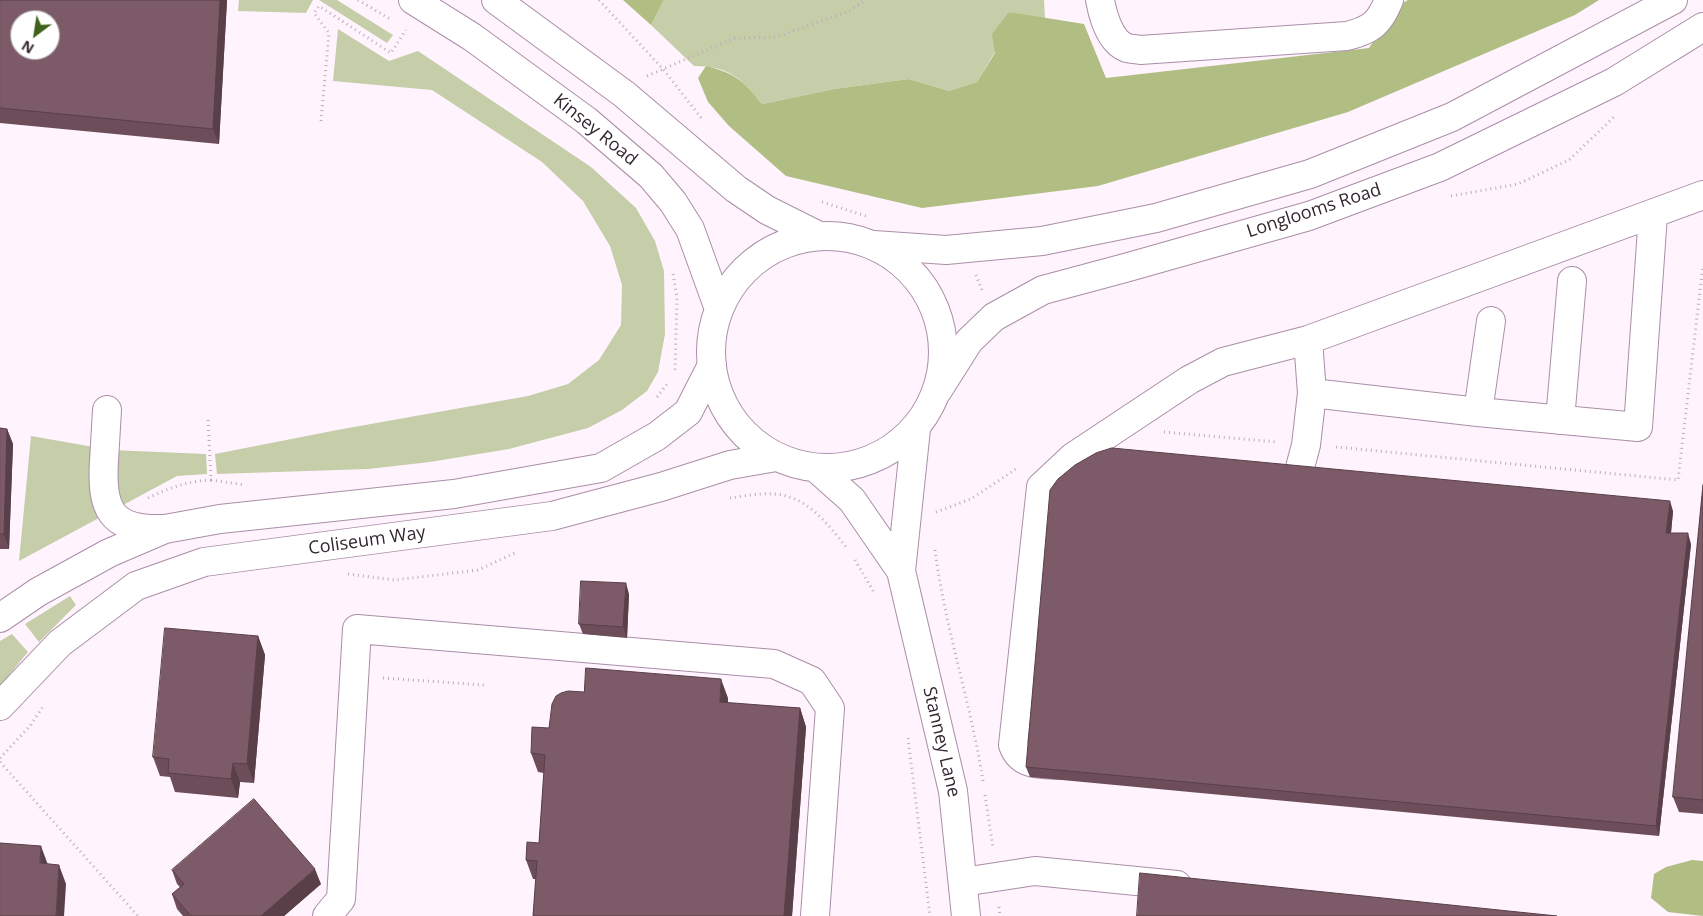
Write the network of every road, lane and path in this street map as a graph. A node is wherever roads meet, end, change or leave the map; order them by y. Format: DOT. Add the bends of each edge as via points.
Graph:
graph roads {
  1 [pos="358,0"];
  2 [pos="413,0"];
  3 [pos="496,0"];
  4 [pos="600,0"];
  5 [pos="866,0"];
  6 [pos="1100,0"];
  7 [pos="1389,0"];
  8 [pos="1673,0"];
  9 [pos="390,20"];
  10 [pos="398,25"];
  11 [pos="1703,27"];
  12 [pos="663,69"];
  13 [pos="624,94"];
  14 [pos="1621,112"];
  15 [pos="321,121"];
  16 [pos="703,121"];
  17 [pos="1703,196"];
  18 [pos="1446,197"];
  19 [pos="818,201"];
  20 [pos="1653,215"];
  21 [pos="869,216"];
  22 [pos="819,236"];
  23 [pos="874,245"];
  24 [pos="963,248"];
  25 [pos="673,272"];
  26 [pos="1572,281"];
  27 [pos="719,309"];
  28 [pos="994,317"];
  29 [pos="1491,321"];
  30 [pos="1308,340"];
  31 [pos="712,365"];
  32 [pos="675,374"];
  33 [pos="668,382"];
  34 [pos="938,390"];
  35 [pos="1312,393"];
  36 [pos="656,398"];
  37 [pos="107,410"];
  38 [pos="1478,412"];
  39 [pos="208,419"];
  40 [pos="1560,420"];
  41 [pos="916,429"];
  42 [pos="776,457"];
  43 [pos="816,468"];
  44 [pos="211,480"];
  45 [pos="1296,484"];
  46 [pos="249,486"];
  47 [pos="728,498"];
  48 [pos="147,499"];
  49 [pos="164,528"];
  50 [pos="934,542"];
  51 [pos="525,548"];
  52 [pos="847,548"];
  53 [pos="853,556"];
  54 [pos="901,571"];
  55 [pos="346,574"];
  56 [pos="878,602"];
  57 [pos="0,618"];
  58 [pos="47,701"];
  59 [pos="0,706"];
  60 [pos="908,733"];
  61 [pos="0,760"];
  62 [pos="1091,768"];
  63 [pos="993,842"];
  64 [pos="963,882"];
  65 [pos="1202,888"];
  66 [pos="999,909"];
  67 [pos="138,916"];
  68 [pos="327,916"];
  69 [pos="815,916"];
  70 [pos="930,916"];
  71 [pos="966,916"];
  72 [pos="1000,916"];
  1 -- 9 [label="path"];
  2 -- 27 [label="street, Kinsey Road" via="472,37 587,121 651,176 690,229"];
  3 -- 13 [label="street"];
  4 -- 12 [label="path"];
  5 -- 12 [label="path" via="847,12 776,37 735,38"];
  6 -- 7 [label="street" via="1104,20 1113,36 1126,48 1140,50 1347,36 1365,32 1385,10"];
  8 -- 24 [label="street, Longlooms Road" via="1452,118 1310,174 1156,218 1042,241"];
  10 -- 15 [label="path" via="406,30 391,53 319,6 314,13 329,33"];
  11 -- 28 [label="street, Longlooms Road" via="1614,82 1440,167 1309,216 1043,290"];
  12 -- 13 [label="path" via="642,78"];
  12 -- 16 [label="path"];
  13 -- 22 [label="street" via="736,189 768,210"];
  14 -- 18 [label="path" via="1569,160 1518,184"];
  17 -- 20 [label="street"];
  19 -- 21 [label="path"];
  20 -- 30 [label="street"];
  20 -- 40 [label="street" via="1638,427"];
  22 -- 23 [label="street" via="845,237"];
  22 -- 27 [label="street" via="784,244 758,258 736,280"];
  23 -- 24 [label="street, Longlooms Road" via="946,250"];
  23 -- 34 [label="street" via="909,269 934,305 944,342"];
  24 -- 28 [label="path"];
  25 -- 32 [label="path" via="677,298"];
  26 -- 40 [label="street"];
  27 -- 31 [label="street" via="712,335"];
  28 -- 34 [label="street, Longlooms Road" via="969,341"];
  29 -- 38 [label="street"];
  30 -- 35 [label="street"];
  30 -- 62 [label="street" via="1223,362 1189,380 1073,457 1040,487 1013,745 1026,762 1062,755"];
  31 -- 42 [label="street" via="718,394 739,428"];
  31 -- 49 [label="street, Coliseum Way" via="688,412 657,436 601,468 454,494"];
  33 -- 36 [label="path"];
  34 -- 41 [label="street"];
  35 -- 38 [label="street"];
  35 -- 45 [label="street" via="1306,444"];
  37 -- 49 [label="street" via="103,485 109,510 125,524 149,529"];
  38 -- 40 [label="street"];
  39 -- 44 [label="path"];
  41 -- 43 [label="street" via="887,453 854,466"];
  41 -- 54 [label="street, Stanney Lane"];
  42 -- 43 [label="street" via="792,464"];
  42 -- 59 [label="street, Coliseum Way" via="730,465 552,516 204,562 136,586 60,643"];
  43 -- 54 [label="street, Stanney Lane" via="852,500"];
  44 -- 46 [label="path"];
  44 -- 48 [label="path" via="171,487"];
  47 -- 52 [label="path" via="773,494 800,501 816,512"];
  49 -- 57 [label="street, Coliseum Way" via="109,553 38,592"];
  50 -- 63 [label="path" via="939,580 974,729"];
  51 -- 55 [label="path" via="478,570 395,580"];
  53 -- 56 [label="path"];
  54 -- 64 [label="street, Stanney Lane" via="953,791"];
  58 -- 61 [label="path"];
  60 -- 70 [label="path"];
  61 -- 67 [label="path"];
  64 -- 65 [label="street" via="1035,871"];
  64 -- 71 [label="street, Stanney Lane"];
  66 -- 72 [label="path"];
  68 -- 69 [label="street" via="341,899 357,628 774,664 812,681 830,708"];
}
